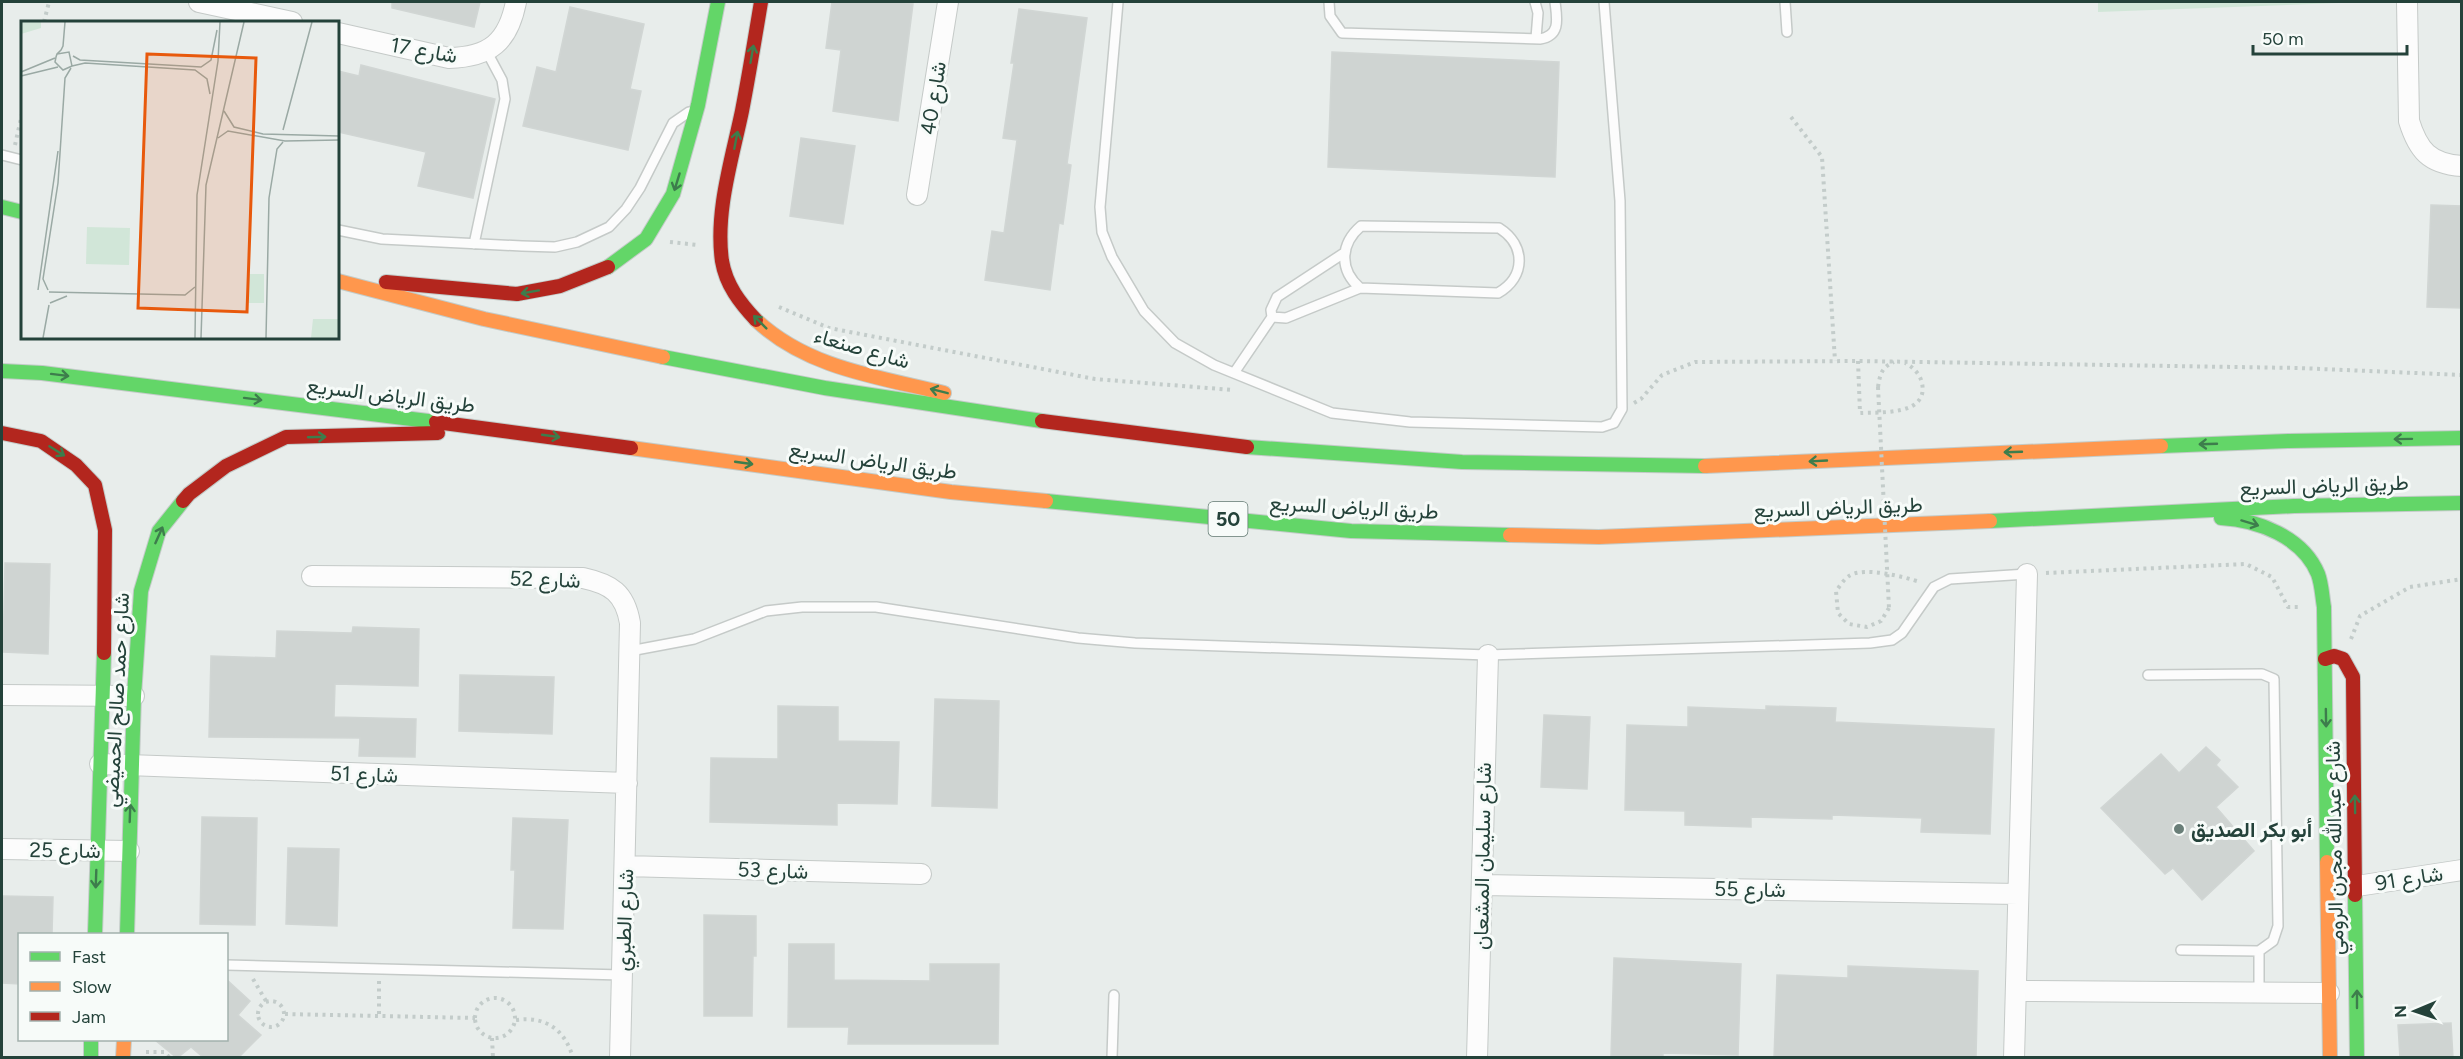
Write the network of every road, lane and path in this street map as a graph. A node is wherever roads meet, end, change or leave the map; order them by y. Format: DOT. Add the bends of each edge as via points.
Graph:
graph roads {
  1 [pos="49,2"];
  2 [pos="199,2"];
  3 [pos="516,2"];
  4 [pos="718,2"];
  5 [pos="761,2"];
  6 [pos="948,2"];
  7 [pos="1118,2"];
  8 [pos="1329,2"];
  9 [pos="1535,2"];
  10 [pos="1555,2"];
  11 [pos="1604,2"];
  12 [pos="1785,2"];
  13 [pos="2407,2"];
  14 [pos="44,21"];
  15 [pos="287,21"];
  16 [pos="1787,32"];
  17 [pos="339,33"];
  18 [pos="1536,38"];
  19 [pos="487,52"];
  20 [pos="742,106"];
  21 [pos="704,108"];
  22 [pos="725,112"];
  23 [pos="1791,117"];
  24 [pos="21,118"];
  25 [pos="2,155"];
  26 [pos="12,158"];
  27 [pos="21,160"];
  28 [pos="2462,166"];
  29 [pos="917,195"];
  30 [pos="2,207"];
  31 [pos="21,212"];
  32 [pos="339,230"];
  33 [pos="646,239"];
  34 [pos="474,244"];
  35 [pos="722,247"];
  36 [pos="1344,253"];
  37 [pos="339,279"];
  38 [pos="339,279"];
  39 [pos="1360,288"];
  40 [pos="771,299"];
  41 [pos="1272,317"];
  42 [pos="1835,361"];
  43 [pos="1858,361"];
  44 [pos="2,371"];
  45 [pos="1234,373"];
  46 [pos="2462,375"];
  47 [pos="1238,390"];
  48 [pos="1622,409"];
  49 [pos="1077,426"];
  50 [pos="509,431"];
  51 [pos="2,434"];
  52 [pos="2462,438"];
  53 [pos="2462,503"];
  54 [pos="2109,516"];
  55 [pos="2027,574"];
  56 [pos="312,576"];
  57 [pos="1904,577"];
  58 [pos="2462,579"];
  59 [pos="2324,607"];
  60 [pos="630,651"];
  61 [pos="1488,655"];
  62 [pos="2325,659"];
  63 [pos="2343,659"];
  64 [pos="2148,675"];
  65 [pos="2,695"];
  66 [pos="134,696"];
  67 [pos="101,697"];
  68 [pos="100,764"];
  69 [pos="132,765"];
  70 [pos="627,783"];
  71 [pos="2,849"];
  72 [pos="97,851"];
  73 [pos="129,851"];
  74 [pos="625,866"];
  75 [pos="2462,870"];
  76 [pos="921,874"];
  77 [pos="1482,885"];
  78 [pos="2357,886"];
  79 [pos="2019,894"];
  80 [pos="95,933"];
  81 [pos="127,933"];
  82 [pos="2181,950"];
  83 [pos="2259,951"];
  84 [pos="228,964"];
  85 [pos="245,965"];
  86 [pos="378,968"];
  87 [pos="622,975"];
  88 [pos="2016,991"];
  89 [pos="2259,993"];
  90 [pos="2329,993"];
  91 [pos="1114,995"];
  92 [pos="266,1000"];
  93 [pos="285,1014"];
  94 [pos="380,1016"];
  95 [pos="475,1018"];
  96 [pos="516,1020"];
  97 [pos="492,1038"];
  98 [pos="92,1041"];
  99 [pos="124,1041"];
  100 [pos="91,1058"];
  101 [pos="123,1058"];
  102 [pos="492,1058"];
  103 [pos="573,1058"];
  104 [pos="620,1058"];
  105 [pos="1112,1058"];
  106 [pos="1477,1058"];
  107 [pos="2014,1058"];
  108 [pos="2330,1058"];
  109 [pos="2357,1058"];
  1 -- 14 [label="path"];
  2 -- 15 [label="street"];
  3 -- 19 [label="street, شارع 17" via="502,39"];
  4 -- 21 [label="main road"];
  20 -- 5 [label="main road, شارع صنعاء, one-way"];
  6 -- 29 [label="street, شارع 40"];
  7 -- 45 [label="lane" via="1100,207 1102,232 1144,310 1174,343"];
  8 -- 18 [label="lane" via="1332,22 1342,33"];
  9 -- 18 [label="lane"];
  10 -- 18 [label="lane" via="1555,30 1546,38"];
  11 -- 48 [label="lane" via="1620,201"];
  12 -- 16 [label="lane"];
  13 -- 28 [label="street" via="2409,120 2414,137 2423,152 2435,161"];
  17 -- 19 [label="street, شارع 17" via="449,58"];
  19 -- 34 [label="lane" via="502,80 505,99"];
  20 -- 22 [label="main road"];
  35 -- 20 [label="main road, شارع صنعاء, one-way" via="723,204"];
  21 -- 33 [label="main road, one-way" via="673,194"];
  21 -- 34 [label="lane" via="673,123 640,188 609,227 592,237 555,247"];
  23 -- 42 [label="path" via="1822,158"];
  24 -- 26 [label="path"];
  25 -- 26 [label="lane"];
  26 -- 27 [label="lane"];
  30 -- 31 [label="main road"];
  32 -- 34 [label="lane" via="382,239"];
  33 -- 35 [label="path"];
  33 -- 37 [label="main road, one-way" via="604,270 560,286 517,294"];
  49 -- 35 [label="main road, شارع صنعاء, one-way" via="838,366 799,351 768,331 746,309 727,279"];
  36 -- 39 [label="lane" via="1347,273"];
  36 -- 39 [label="lane" via="1361,226 1499,228 1513,239 1520,256 1518,274 1498,293"];
  36 -- 41 [label="lane" via="1277,297"];
  38 -- 49 [label="main road, طريق الرياض السريع" via="484,319 646,354 825,388"];
  39 -- 41 [label="lane" via="1286,318"];
  40 -- 47 [label="path" via="779,308 829,328 1095,379"];
  41 -- 45 [label="lane"];
  42 -- 43 [label="path"];
  42 -- 48 [label="path" via="1695,362 1662,375 1641,399"];
  43 -- 46 [label="path" via="2298,368"];
  43 -- 57 [label="path, bridge" via="1860,413 1904,411 1920,399 1922,383 1915,369 1895,362 1886,365 1878,387 1889,608 1881,621 1867,627 1849,624 1839,613 1836,591 1850,574 1866,572"];
  44 -- 50 [label="main road, طريق الرياض السريع / 50, one-way"];
  45 -- 48 [label="lane" via="1332,413 1410,422 1602,427 1614,423"];
  52 -- 49 [label="main road, طريق الرياض السريع, one-way" via="2289,441 1683,467 1462,462 1251,447"];
  50 -- 54 [label="main road, طريق الرياض السريع / 50, one-way" via="951,492 1351,531 1599,537"];
  66 -- 50 [label="main road, شارع حمد صالح الحميضي, one-way" via="141,591 159,531 189,495 226,466 286,438"];
  51 -- 67 [label="main road, شارع حمد صالح الحميضي, one-way" via="41,441 59,451 95,485 105,530"];
  53 -- 54 [label="main road, طريق الرياض السريع / 50" via="2294,506"];
  54 -- 59 [label="main road, شارع عبدالله مجرن الرومي, one-way" via="2233,518 2271,530 2300,547 2318,572"];
  55 -- 59 [label="path" via="2246,564 2272,577 2288,607"];
  55 -- 61 [label="lane" via="1950,579 1934,587 1902,633 1892,640"];
  55 -- 79 [label="street"];
  56 -- 60 [label="street, شارع 52" via="583,578 615,591 622,598 630,623"];
  58 -- 63 [label="path" via="2410,587 2360,616"];
  59 -- 62 [label="main road, شارع عبدالله مجرن الرومي"];
  60 -- 61 [label="lane" via="694,639 766,611 876,607 1135,643"];
  60 -- 70 [label="street, شارع 52"];
  61 -- 77 [label="street, شارع سليمان المشعان"];
  62 -- 63 [label="main road"];
  62 -- 90 [label="main road, شارع عبدالله مجرن الرومي, one-way"];
  78 -- 63 [label="main road, شارع عبدالله مجرن الرومي, one-way" via="2353,677"];
  64 -- 83 [label="lane" via="2262,674 2274,679 2278,926 2273,941"];
  65 -- 67 [label="street"];
  66 -- 67 [label="street"];
  66 -- 69 [label="main road, شارع حمد صالح الحميضي"];
  67 -- 68 [label="main road, شارع حمد صالح الحميضي"];
  68 -- 69 [label="street, شارع 51"];
  68 -- 72 [label="main road, شارع حمد صالح الحميضي"];
  69 -- 70 [label="street, شارع 51"];
  73 -- 69 [label="main road, شارع حمد صالح الحميضي, one-way"];
  70 -- 74 [label="street, شارع الطبري"];
  71 -- 72 [label="street, شارع 25"];
  72 -- 73 [label="street, شارع 25"];
  72 -- 80 [label="main road, شارع حمد صالح الحميضي, one-way"];
  73 -- 81 [label="main road, شارع حمد صالح الحميضي"];
  74 -- 76 [label="street, شارع 53"];
  74 -- 87 [label="street, شارع الطبري"];
  75 -- 78 [label="street, شارع 91"];
  77 -- 79 [label="street, شارع 55"];
  77 -- 106 [label="street, شارع سليمان المشعان"];
  109 -- 78 [label="main road, شارع عبدالله مجرن الرومي, one-way"];
  79 -- 88 [label="street"];
  82 -- 83 [label="lane"];
  83 -- 89 [label="lane"];
  84 -- 85 [label="lane"];
  85 -- 86 [label="lane"];
  85 -- 92 [label="path"];
  86 -- 87 [label="lane"];
  86 -- 94 [label="path"];
  87 -- 104 [label="street, شارع الطبري"];
  88 -- 89 [label="street"];
  88 -- 107 [label="street"];
  89 -- 90 [label="street"];
  90 -- 108 [label="main road, شارع عبدالله مجرن الرومي"];
  91 -- 105 [label="lane"];
  92 -- 93 [label="path" via="282,1005"];
  92 -- 93 [label="path" via="259,1006 260,1022 275,1027"];
  93 -- 94 [label="path"];
  94 -- 95 [label="path"];
  95 -- 96 [label="path" via="486,1000 496,997 507,1000"];
  95 -- 97 [label="path" via="477,1027"];
  96 -- 97 [label="path" via="512,1030"];
  96 -- 103 [label="path" via="535,1019 553,1026 563,1034"];
  97 -- 102 [label="path"];
  98 -- 100 [label="main road"];
  99 -- 101 [label="main road"];
}
